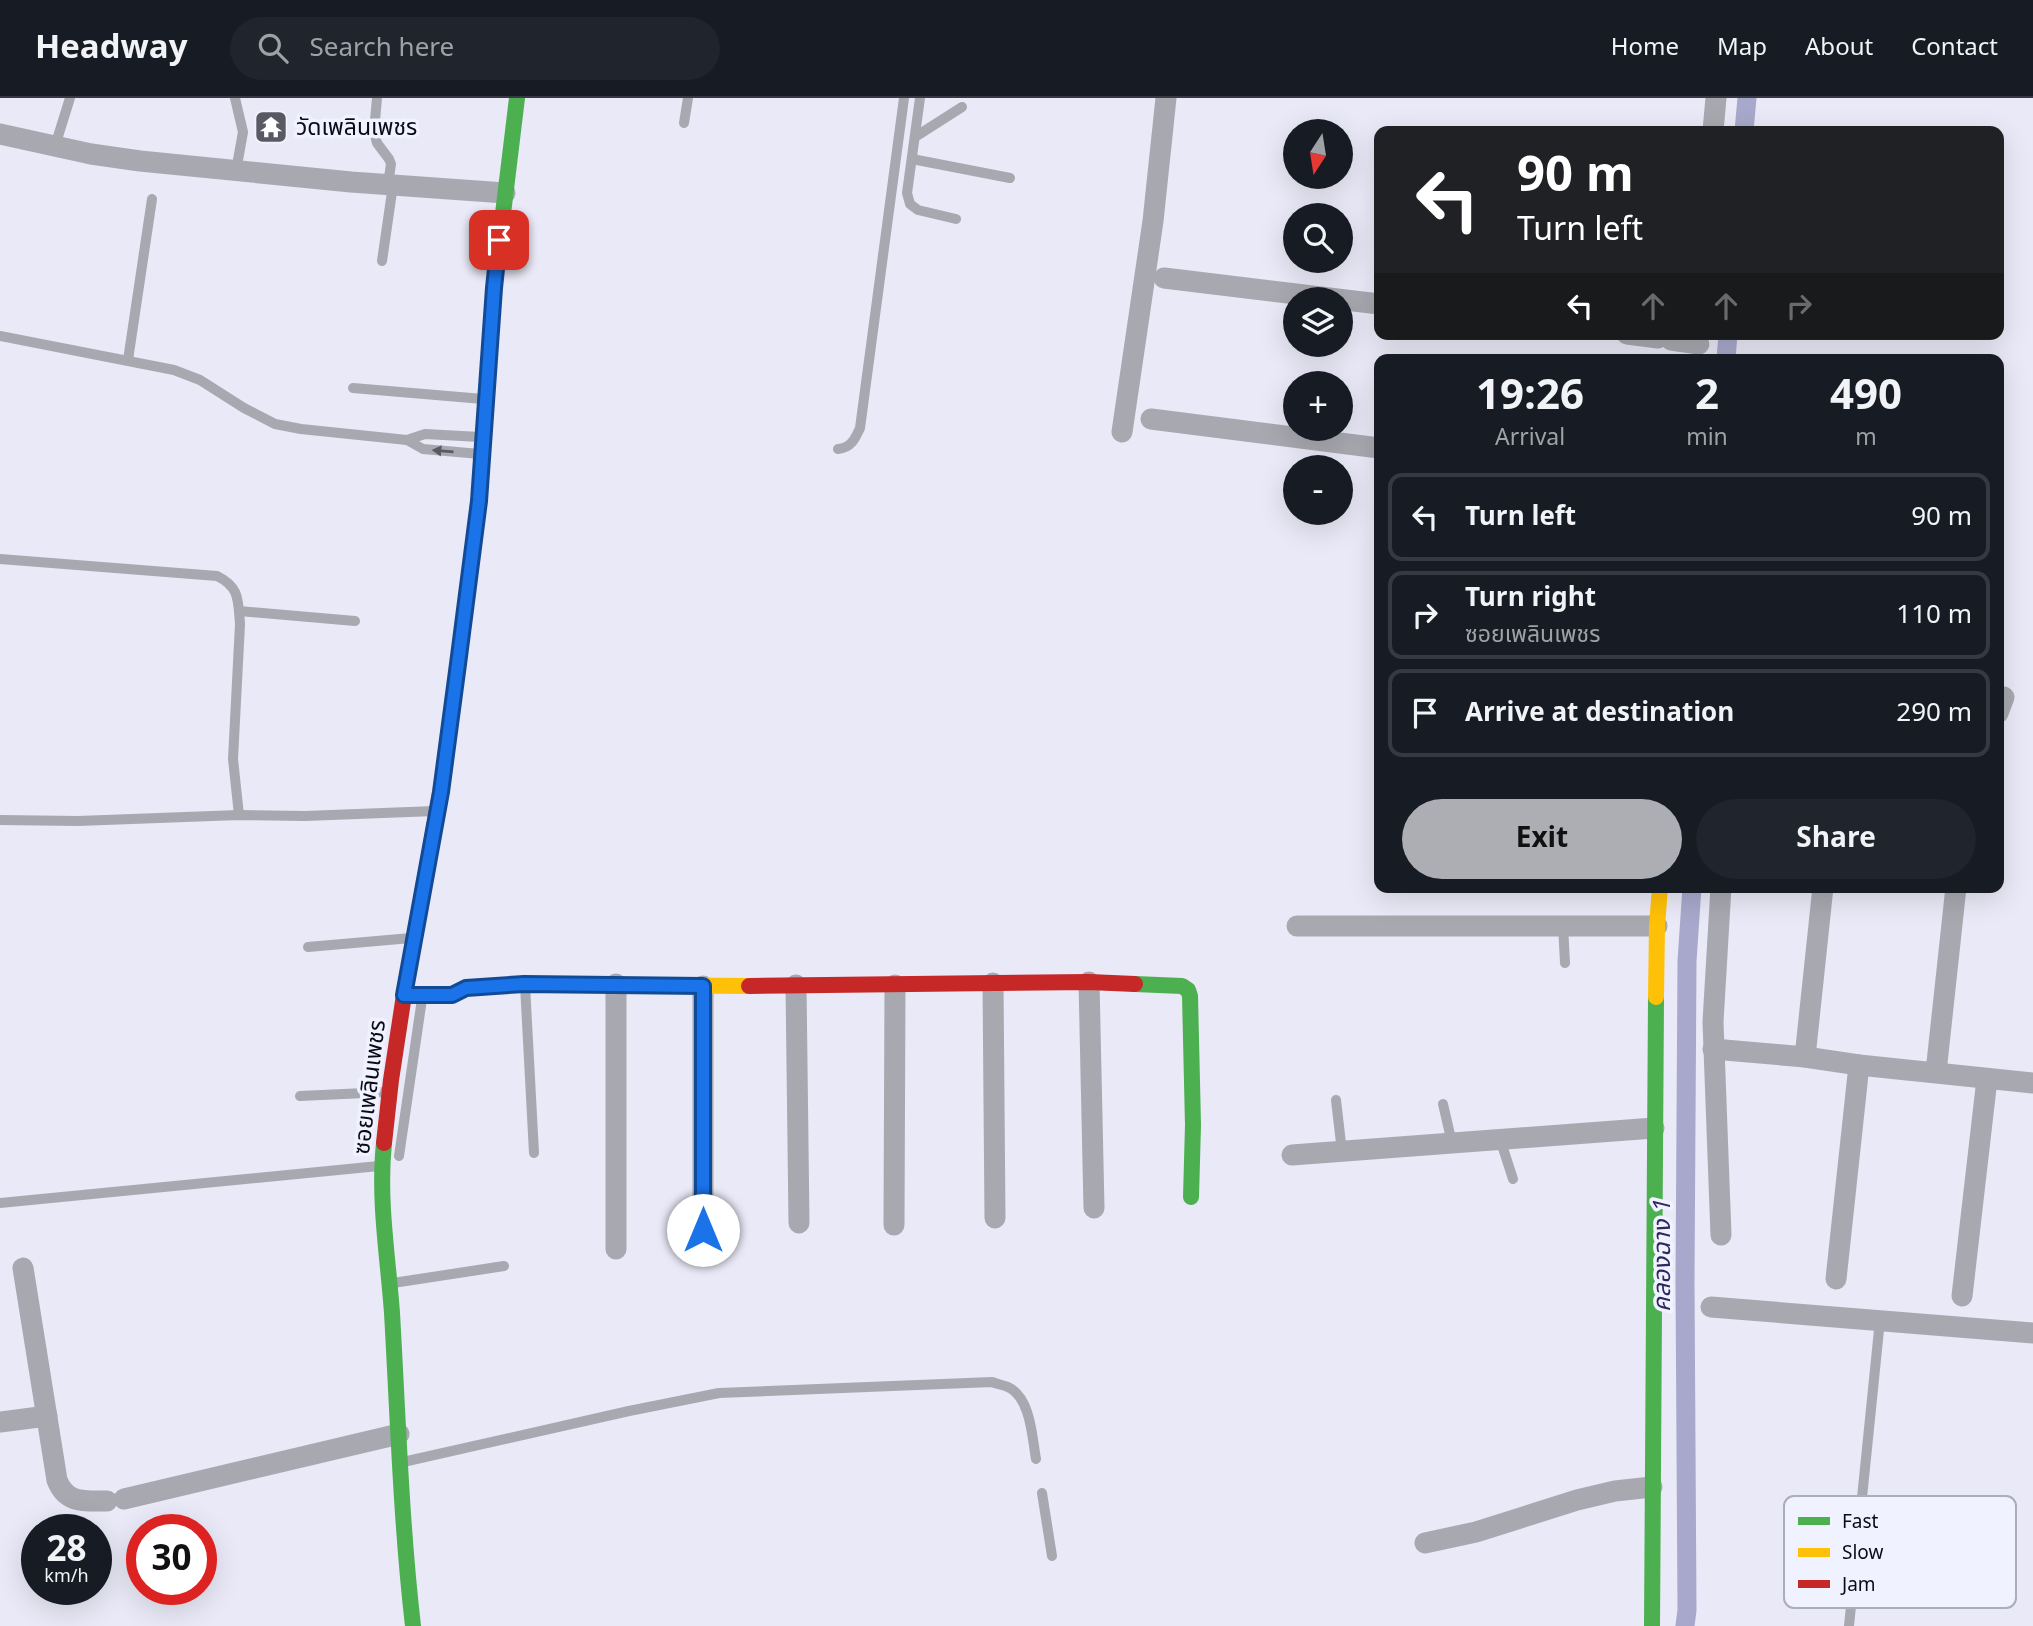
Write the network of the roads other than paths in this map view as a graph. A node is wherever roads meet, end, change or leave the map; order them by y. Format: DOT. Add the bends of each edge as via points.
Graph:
graph roads {
  1 [pos="70,98"];
  2 [pos="235,98"];
  3 [pos="376,98"];
  4 [pos="517,98"];
  5 [pos="688,98"];
  6 [pos="904,98"];
  7 [pos="920,98"];
  8 [pos="1166,98"];
  9 [pos="1716,98"];
  10 [pos="962,107"];
  11 [pos="684,123"];
  12 [pos="1713,126"];
  13 [pos="0,134"];
  14 [pos="915,136"];
  15 [pos="55,146"];
  16 [pos="912,159"];
  17 [pos="236,171"];
  18 [pos="1010,177"];
  19 [pos="391,185"];
  20 [pos="505,193"];
  21 [pos="152,199"];
  22 [pos="956,219"];
  23 [pos="382,261"];
  24 [pos="1164,278"];
  25 [pos="1374,303"];
  26 [pos="0,336"];
  27 [pos="1669,340"];
  28 [pos="1699,346"];
  29 [pos="128,360"];
  30 [pos="353,388"];
  31 [pos="486,399"];
  32 [pos="1151,419"];
  33 [pos="1122,432"];
  34 [pos="483,437"];
  35 [pos="407,440"];
  36 [pos="1374,447"];
  37 [pos="838,449"];
  38 [pos="482,454"];
  39 [pos="0,559"];
  40 [pos="239,611"];
  41 [pos="355,621"];
  42 [pos="438,811"];
  43 [pos="239,815"];
  44 [pos="0,820"];
  45 [pos="1660,893"];
  46 [pos="1721,893"];
  47 [pos="1822,893"];
  48 [pos="1955,893"];
  49 [pos="1563,925"];
  50 [pos="1297,926"];
  51 [pos="1657,926"];
  52 [pos="414,938"];
  53 [pos="308,947"];
  54 [pos="1565,963"];
  55 [pos="1089,982"];
  56 [pos="524,984"];
  57 [pos="993,984"];
  58 [pos="616,985"];
  59 [pos="796,985"];
  60 [pos="895,985"];
  61 [pos="703,986"];
  62 [pos="466,988"];
  63 [pos="405,989"];
  64 [pos="423,996"];
  65 [pos="1713,1049"];
  66 [pos="1805,1057"];
  67 [pos="1859,1065"];
  68 [pos="1936,1072"];
  69 [pos="1987,1079"];
  70 [pos="2033,1083"];
  71 [pos="390,1092"];
  72 [pos="300,1096"];
  73 [pos="1336,1100"];
  74 [pos="1443,1104"];
  75 [pos="1654,1128"];
  76 [pos="1500,1139"];
  77 [pos="1452,1143"];
  78 [pos="1342,1152"];
  79 [pos="534,1153"];
  80 [pos="1292,1155"];
  81 [pos="399,1156"];
  82 [pos="382,1166"];
  83 [pos="1513,1179"];
  84 [pos="1191,1197"];
  85 [pos="0,1203"];
  86 [pos="1094,1208"];
  87 [pos="995,1218"];
  88 [pos="799,1223"];
  89 [pos="894,1225"];
  90 [pos="703,1230"];
  91 [pos="1721,1235"];
  92 [pos="616,1250"];
  93 [pos="504,1266"];
  94 [pos="23,1268"];
  95 [pos="1836,1279"];
  96 [pos="390,1283"];
  97 [pos="1962,1296"];
  98 [pos="1711,1307"];
  99 [pos="1880,1320"];
  100 [pos="2033,1333"];
  101 [pos="47,1416"];
  102 [pos="0,1422"];
  103 [pos="399,1434"];
  104 [pos="1037,1459"];
  105 [pos="400,1463"];
  106 [pos="1652,1487"];
  107 [pos="1042,1493"];
  108 [pos="1862,1496"];
  109 [pos="1425,1543"];
  110 [pos="1052,1556"];
  111 [pos="1851,1608"];
  112 [pos="413,1626"];
  113 [pos="1652,1626"];
  114 [pos="1849,1626"];
  1 -- 15 [label="lane"];
  2 -- 17 [label="lane" via="243,132"];
  3 -- 19 [label="lane" via="374,132 391,164"];
  4 -- 20 [label="street, ซอยเพลินเพชร"];
  5 -- 11 [label="lane"];
  6 -- 37 [label="lane" via="859,428 853,442"];
  7 -- 14 [label="lane"];
  8 -- 33 [label="street"];
  9 -- 12 [label="street"];
  10 -- 14 [label="lane"];
  13 -- 15 [label="street"];
  14 -- 16 [label="lane"];
  15 -- 17 [label="street"];
  16 -- 18 [label="lane"];
  16 -- 22 [label="lane" via="910,204"];
  17 -- 19 [label="street"];
  19 -- 20 [label="street"];
  19 -- 23 [label="lane"];
  20 -- 31 [label="street, ซอยเพลินเพชร"];
  21 -- 29 [label="lane"];
  24 -- 25 [label="street"];
  26 -- 29 [label="lane"];
  27 -- 28 [label="street"];
  29 -- 35 [label="lane" via="189,375 275,424"];
  30 -- 31 [label="lane"];
  31 -- 34 [label="street, ซอยเพลินเพชร"];
  32 -- 36 [label="street"];
  34 -- 35 [label="lane" via="425,434"];
  34 -- 38 [label="street, ซอยเพลินเพชร"];
  38 -- 35 [label="lane, one-way" via="423,449"];
  38 -- 42 [label="street, ซอยเพลินเพชร"];
  39 -- 40 [label="lane" via="217,576 234,589"];
  40 -- 41 [label="lane"];
  40 -- 43 [label="lane" via="233,759"];
  42 -- 43 [label="lane"];
  42 -- 52 [label="street, ซอยเพลินเพชร"];
  43 -- 44 [label="lane"];
  45 -- 51 [label="street"];
  46 -- 65 [label="street"];
  47 -- 66 [label="street"];
  48 -- 68 [label="street"];
  49 -- 50 [label="street"];
  49 -- 51 [label="street"];
  49 -- 54 [label="lane"];
  51 -- 75 [label="street"];
  52 -- 53 [label="lane"];
  52 -- 63 [label="street, ซอยเพลินเพชร"];
  55 -- 57 [label="street"];
  55 -- 84 [label="street" via="1182,986 1188,990"];
  55 -- 86 [label="street"];
  56 -- 58 [label="street"];
  56 -- 62 [label="street"];
  56 -- 79 [label="lane"];
  57 -- 60 [label="street"];
  57 -- 87 [label="street"];
  58 -- 61 [label="street"];
  58 -- 92 [label="street"];
  59 -- 60 [label="street"];
  59 -- 61 [label="street"];
  59 -- 88 [label="street"];
  60 -- 89 [label="street"];
  61 -- 90 [label="street"];
  62 -- 63 [label="street" via="452,981"];
  62 -- 64 [label="street" via="452,995"];
  63 -- 64 [label="street"];
  63 -- 71 [label="street, ซอยเพลินเพชร"];
  64 -- 81 [label="lane"];
  65 -- 66 [label="street"];
  65 -- 91 [label="street"];
  66 -- 67 [label="street"];
  67 -- 68 [label="street"];
  67 -- 95 [label="street"];
  68 -- 69 [label="street"];
  69 -- 70 [label="street"];
  69 -- 97 [label="street"];
  71 -- 72 [label="lane"];
  71 -- 82 [label="street, ซอยเพลินเพชร"];
  73 -- 78 [label="lane"];
  74 -- 77 [label="lane"];
  75 -- 76 [label="street"];
  75 -- 106 [label="street"];
  76 -- 77 [label="street"];
  76 -- 83 [label="lane"];
  77 -- 78 [label="street"];
  78 -- 80 [label="street"];
  82 -- 85 [label="lane"];
  82 -- 96 [label="street, ซอยเพลินเพชร"];
  93 -- 96 [label="lane"];
  94 -- 101 [label="street"];
  96 -- 103 [label="street, ซอยเพลินเพชร"];
  98 -- 99 [label="street"];
  99 -- 100 [label="street"];
  99 -- 108 [label="lane"];
  101 -- 102 [label="street"];
  101 -- 103 [label="street" via="61,1491 78,1500 115,1500"];
  103 -- 105 [label="street, ซอยเพลินเพชร"];
  104 -- 105 [label="lane" via="1025,1407 1016,1393 992,1382 719,1393"];
  105 -- 112 [label="street, ซอยเพลินเพชร"];
  106 -- 109 [label="street" via="1577,1500"];
  106 -- 113 [label="street"];
  107 -- 110 [label="lane"];
  111 -- 114 [label="lane"];
}
